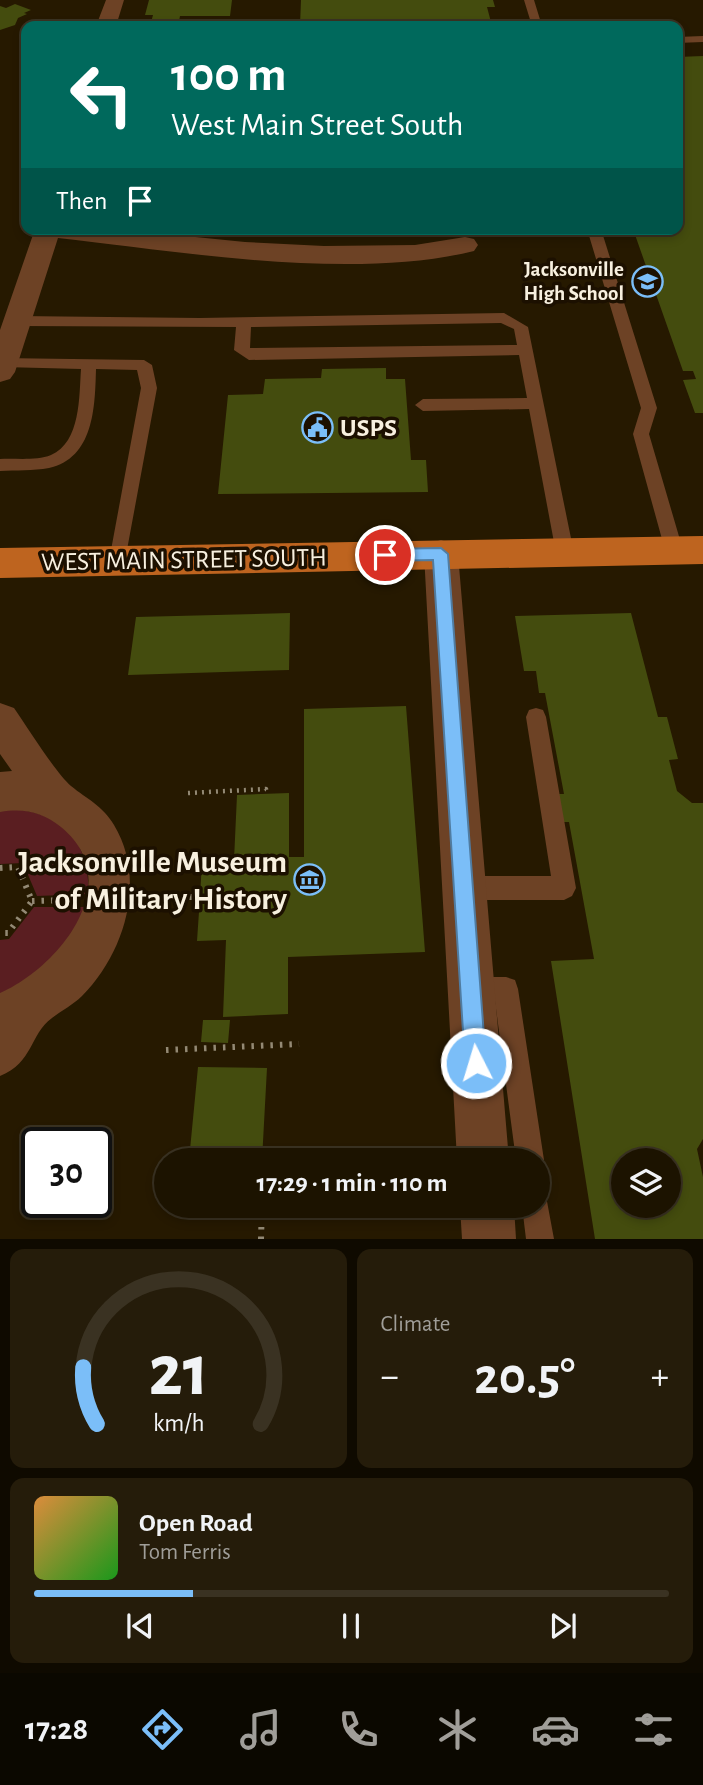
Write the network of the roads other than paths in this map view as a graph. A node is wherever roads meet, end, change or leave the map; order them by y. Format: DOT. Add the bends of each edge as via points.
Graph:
graph roads {
  1 [pos="115,0"];
  2 [pos="529,0"];
  3 [pos="108,21"];
  4 [pos="535,21"];
  5 [pos="703,39"];
  6 [pos="683,40"];
  7 [pos="46,235"];
  8 [pos="95,235"];
  9 [pos="596,235"];
  10 [pos="465,245"];
  11 [pos="17,321"];
  12 [pos="244,322"];
  13 [pos="526,350"];
  14 [pos="89,363"];
  15 [pos="2,367"];
  16 [pos="536,403"];
  17 [pos="423,405"];
  18 [pos="0,465"];
  19 [pos="695,551"];
  20 [pos="565,553"];
  21 [pos="441,554"];
  22 [pos="118,561"];
  23 [pos="0,563"];
  24 [pos="536,717"];
  25 [pos="0,721"];
  26 [pos="0,792"];
  27 [pos="56,799"];
  28 [pos="462,888"];
  29 [pos="470,989"];
  30 [pos="15,1011"];
  31 [pos="0,1051"];
  32 [pos="482,1148"];
  33 [pos="528,1148"];
  34 [pos="488,1218"];
  35 [pos="537,1218"];
  36 [pos="489,1239"];
  37 [pos="540,1239"];
  1 -- 3 [label="street"];
  2 -- 4 [label="lane"];
  5 -- 6 [label="lane"];
  7 -- 11 [label="street"];
  8 -- 10 [label="street" via="212,250 313,255 440,252"];
  9 -- 19 [label="lane" via="649,408 641,434"];
  11 -- 12 [label="lane"];
  11 -- 15 [label="street"];
  12 -- 13 [label="lane" via="504,318 521,327"];
  12 -- 13 [label="lane" via="242,350 249,355"];
  13 -- 16 [label="lane"];
  14 -- 15 [label="lane"];
  14 -- 18 [label="lane" via="86,402 75,446 57,459"];
  14 -- 22 [label="lane" via="144,365 149,388"];
  16 -- 17 [label="lane"];
  16 -- 20 [label="lane"];
  19 -- 20 [label="main road, WEST MAIN STREET SOUTH"];
  20 -- 21 [label="main road, WEST MAIN STREET SOUTH"];
  21 -- 22 [label="main road, WEST MAIN STREET SOUTH"];
  21 -- 28 [label="street"];
  22 -- 23 [label="main road, WEST MAIN STREET SOUTH"];
  24 -- 28 [label="lane" via="564,888"];
  25 -- 27 [label="street"];
  26 -- 27 [label="street" via="20,788"];
  27 -- 30 [label="street" via="80,813 100,839 108,863 109,898 101,930 72,973"];
  28 -- 29 [label="street"];
  29 -- 32 [label="street"];
  29 -- 33 [label="lane" via="506,989"];
  30 -- 31 [label="street"];
  34 -- 36 [label="street"];
  35 -- 37 [label="lane"];
}
